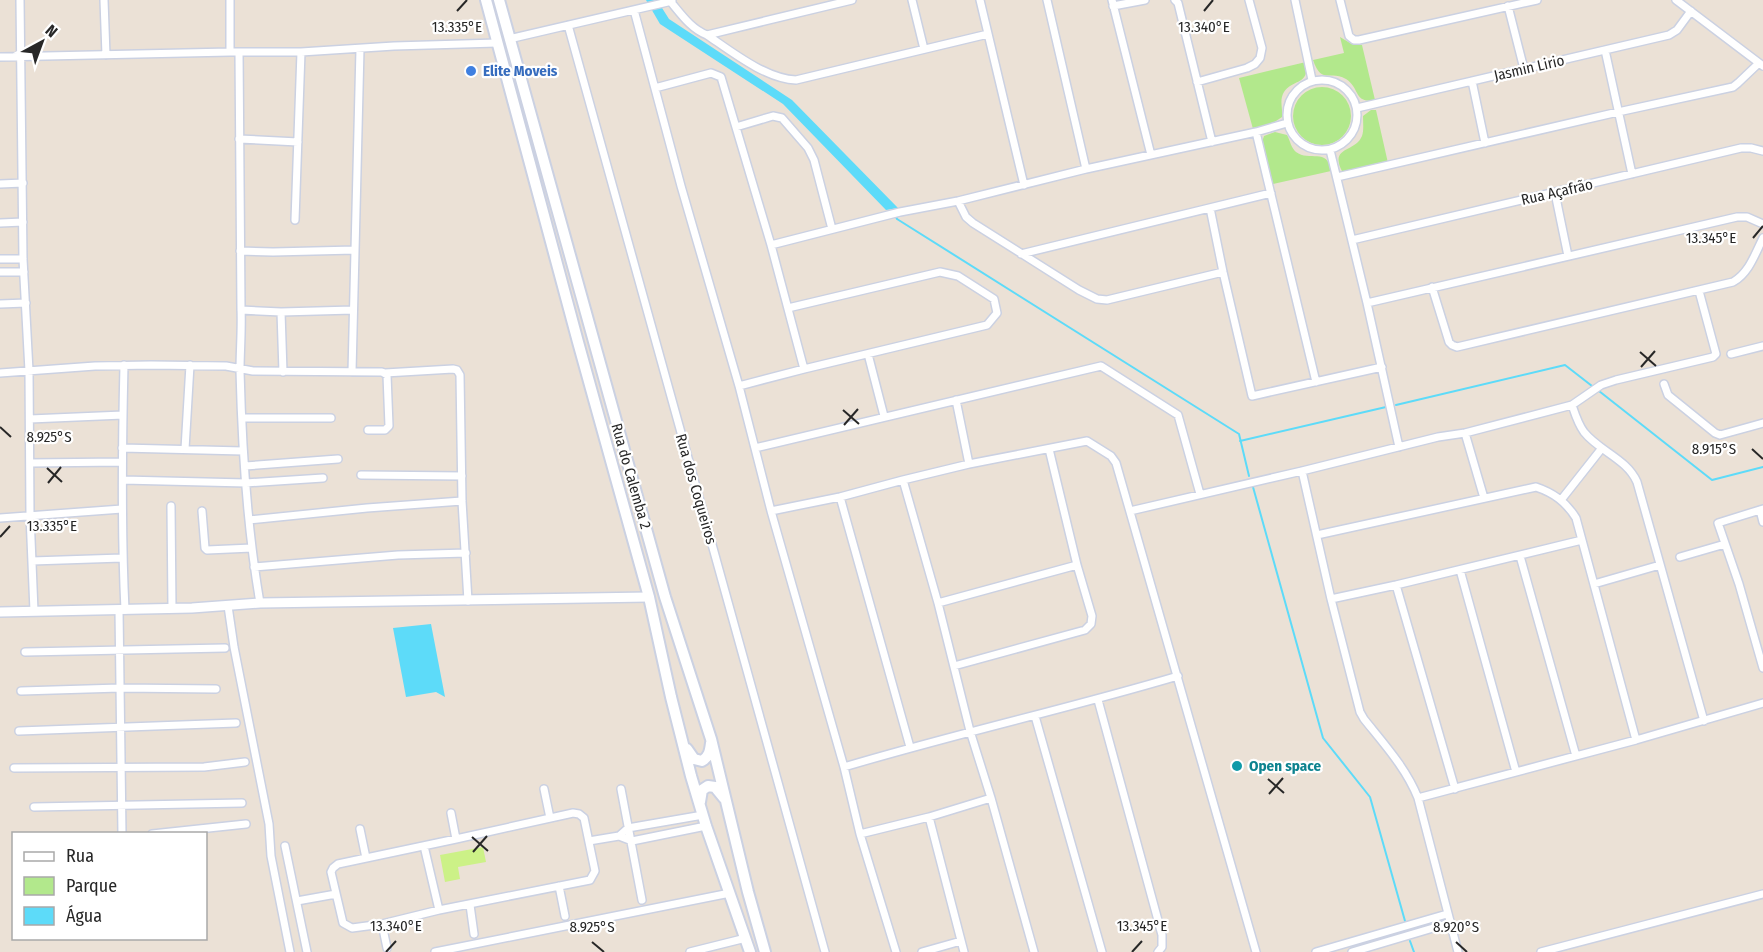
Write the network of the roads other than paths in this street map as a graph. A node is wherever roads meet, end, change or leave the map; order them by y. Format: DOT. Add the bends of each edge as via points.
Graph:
graph roads {
  1 [pos="20,0"];
  2 [pos="104,0"];
  3 [pos="230,0"];
  4 [pos="486,0"];
  5 [pos="499,0"];
  6 [pos="852,0"];
  7 [pos="912,0"];
  8 [pos="980,0"];
  9 [pos="1047,0"];
  10 [pos="1145,0"];
  11 [pos="1174,0"];
  12 [pos="1249,0"];
  13 [pos="1295,0"];
  14 [pos="1340,0"];
  15 [pos="1538,0"];
  16 [pos="1676,0"];
  17 [pos="672,1"];
  18 [pos="1113,3"];
  19 [pos="1508,6"];
  20 [pos="634,10"];
  21 [pos="1691,11"];
  22 [pos="568,25"];
  23 [pos="988,34"];
  24 [pos="707,35"];
  25 [pos="509,39"];
  26 [pos="497,43"];
  27 [pos="360,49"];
  28 [pos="924,50"];
  29 [pos="1605,50"];
  30 [pos="230,52"];
  31 [pos="239,52"];
  32 [pos="301,52"];
  33 [pos="106,55"];
  34 [pos="0,57"];
  35 [pos="22,57"];
  36 [pos="1761,64"];
  37 [pos="1524,69"];
  38 [pos="1312,80"];
  39 [pos="1472,81"];
  40 [pos="1197,82"];
  41 [pos="655,88"];
  42 [pos="1357,108"];
  43 [pos="1618,112"];
  44 [pos="1287,123"];
  45 [pos="736,127"];
  46 [pos="1256,132"];
  47 [pos="239,139"];
  48 [pos="298,142"];
  49 [pos="1212,142"];
  50 [pos="1485,143"];
  51 [pos="1330,150"];
  52 [pos="1763,151"];
  53 [pos="1151,155"];
  54 [pos="1086,169"];
  55 [pos="1632,174"];
  56 [pos="1337,177"];
  57 [pos="22,183"];
  58 [pos="0,184"];
  59 [pos="1024,185"];
  60 [pos="1271,193"];
  61 [pos="1555,193"];
  62 [pos="958,201"];
  63 [pos="1210,208"];
  64 [pos="295,220"];
  65 [pos="23,222"];
  66 [pos="0,223"];
  67 [pos="1763,224"];
  68 [pos="832,229"];
  69 [pos="1763,238"];
  70 [pos="1352,240"];
  71 [pos="771,245"];
  72 [pos="355,250"];
  73 [pos="240,251"];
  74 [pos="1021,254"];
  75 [pos="1568,256"];
  76 [pos="23,259"];
  77 [pos="0,260"];
  78 [pos="0,272"];
  79 [pos="24,272"];
  80 [pos="1223,272"];
  81 [pos="1432,287"];
  82 [pos="1699,291"];
  83 [pos="0,303"];
  84 [pos="26,303"];
  85 [pos="1367,303"];
  86 [pos="788,308"];
  87 [pos="242,310"];
  88 [pos="353,310"];
  89 [pos="281,312"];
  90 [pos="1763,346"];
  91 [pos="868,354"];
  92 [pos="1731,354"];
  93 [pos="124,365"];
  94 [pos="190,365"];
  95 [pos="1382,367"];
  96 [pos="240,369"];
  97 [pos="804,369"];
  98 [pos="29,371"];
  99 [pos="283,372"];
  100 [pos="352,372"];
  101 [pos="0,373"];
  102 [pos="385,373"];
  103 [pos="1316,382"];
  104 [pos="1664,384"];
  105 [pos="739,386"];
  106 [pos="956,400"];
  107 [pos="1572,405"];
  108 [pos="123,415"];
  109 [pos="884,417"];
  110 [pos="242,418"];
  111 [pos="331,418"];
  112 [pos="30,419"];
  113 [pos="1763,423"];
  114 [pos="368,430"];
  115 [pos="1465,433"];
  116 [pos="1399,447"];
  117 [pos="122,448"];
  118 [pos="756,448"];
  119 [pos="1602,448"];
  120 [pos="185,449"];
  121 [pos="1049,449"];
  122 [pos="243,451"];
  123 [pos="339,459"];
  124 [pos="122,462"];
  125 [pos="30,463"];
  126 [pos="969,464"];
  127 [pos="245,466"];
  128 [pos="1302,471"];
  129 [pos="361,475"];
  130 [pos="462,476"];
  131 [pos="323,478"];
  132 [pos="123,480"];
  133 [pos="903,480"];
  134 [pos="246,483"];
  135 [pos="1200,494"];
  136 [pos="840,497"];
  137 [pos="1484,498"];
  138 [pos="1561,500"];
  139 [pos="462,501"];
  140 [pos="171,506"];
  141 [pos="122,509"];
  142 [pos="1761,509"];
  143 [pos="202,511"];
  144 [pos="1130,511"];
  145 [pos="771,512"];
  146 [pos="30,515"];
  147 [pos="0,518"];
  148 [pos="249,520"];
  149 [pos="1763,522"];
  150 [pos="1317,535"];
  151 [pos="1582,540"];
  152 [pos="1725,544"];
  153 [pos="252,548"];
  154 [pos="466,553"];
  155 [pos="1520,556"];
  156 [pos="122,558"];
  157 [pos="1680,558"];
  158 [pos="32,561"];
  159 [pos="1077,566"];
  160 [pos="1660,566"];
  161 [pos="254,567"];
  162 [pos="1460,570"];
  163 [pos="1594,584"];
  164 [pos="1396,585"];
  165 [pos="649,597"];
  166 [pos="1331,599"];
  167 [pos="468,601"];
  168 [pos="260,603"];
  169 [pos="938,603"];
  170 [pos="228,606"];
  171 [pos="172,608"];
  172 [pos="122,610"];
  173 [pos="34,611"];
  174 [pos="0,612"];
  175 [pos="225,648"];
  176 [pos="119,650"];
  177 [pos="25,652"];
  178 [pos="954,666"];
  179 [pos="1763,668"];
  180 [pos="1178,676"];
  181 [pos="120,688"];
  182 [pos="216,689"];
  183 [pos="21,691"];
  184 [pos="1098,699"];
  185 [pos="1763,703"];
  186 [pos="1035,716"];
  187 [pos="1704,721"];
  188 [pos="236,723"];
  189 [pos="120,728"];
  190 [pos="19,731"];
  191 [pos="970,731"];
  192 [pos="711,740"];
  193 [pos="1636,740"];
  194 [pos="683,744"];
  195 [pos="910,747"];
  196 [pos="1576,756"];
  197 [pos="245,762"];
  198 [pos="844,767"];
  199 [pos="14,768"];
  200 [pos="121,768"];
  201 [pos="1516,772"];
  202 [pos="544,789"];
  203 [pos="621,789"];
  204 [pos="1455,789"];
  205 [pos="991,798"];
  206 [pos="1418,798"];
  207 [pos="725,801"];
  208 [pos="242,803"];
  209 [pos="121,806"];
  210 [pos="34,807"];
  211 [pos="451,813"];
  212 [pos="703,816"];
  213 [pos="928,817"];
  214 [pos="550,818"];
  215 [pos="246,824"];
  216 [pos="628,828"];
  217 [pos="360,830"];
  218 [pos="122,832"];
  219 [pos="171,832"];
  220 [pos="860,834"];
  221 [pos="619,837"];
  222 [pos="456,839"];
  223 [pos="589,841"];
  224 [pos="632,841"];
  225 [pos="285,846"];
  226 [pos="424,846"];
  227 [pos="366,858"];
  228 [pos="559,886"];
  229 [pos="730,892"];
  230 [pos="336,894"];
  231 [pos="1763,894"];
  232 [pos="642,900"];
  233 [pos="297,901"];
  234 [pos="470,905"];
  235 [pos="439,910"];
  236 [pos="1447,914"];
  237 [pos="565,916"];
  238 [pos="1450,923"];
  239 [pos="382,924"];
  240 [pos="474,934"];
  241 [pos="746,938"];
  242 [pos="961,942"];
  243 [pos="387,948"];
  244 [pos="290,952"];
  245 [pos="307,952"];
  246 [pos="435,952"];
  247 [pos="690,952"];
  248 [pos="750,952"];
  249 [pos="765,952"];
  250 [pos="825,952"];
  251 [pos="896,952"];
  252 [pos="922,952"];
  253 [pos="964,952"];
  254 [pos="1034,952"];
  255 [pos="1102,952"];
  256 [pos="1158,952"];
  257 [pos="1256,952"];
  258 [pos="1316,952"];
  259 [pos="1352,952"];
  260 [pos="1458,952"];
  261 [pos="1541,952"];
  1 -- 35 [label="street"];
  2 -- 33 [label="street"];
  3 -- 30 [label="street"];
  4 -- 26 [label="main road, Rua do Calemba 2"];
  5 -- 25 [label="main road, Rua do Calemba 2"];
  6 -- 24 [label="street"];
  7 -- 28 [label="street"];
  8 -- 23 [label="street"];
  9 -- 54 [label="street"];
  10 -- 18 [label="street"];
  11 -- 40 [label="street" via="1178,3"];
  12 -- 40 [label="street" via="1262,48 1260,58 1247,68"];
  13 -- 38 [label="street"];
  14 -- 19 [label="street" via="1349,36 1354,40"];
  15 -- 19 [label="street"];
  16 -- 21 [label="street"];
  17 -- 20 [label="street"];
  17 -- 24 [label="street" via="687,21"];
  18 -- 53 [label="street"];
  19 -- 37 [label="street"];
  20 -- 22 [label="street"];
  20 -- 41 [label="street"];
  21 -- 29 [label="street, Jasmin Lirio" via="1669,35"];
  21 -- 36 [label="street"];
  22 -- 25 [label="street"];
  22 -- 250 [label="street, Rua dos Coqueiros"];
  23 -- 28 [label="street"];
  23 -- 59 [label="street"];
  24 -- 28 [label="street" via="783,80"];
  25 -- 192 [label="main road, Rua do Calemba 2" via="665,597"];
  26 -- 27 [label="street"];
  26 -- 165 [label="main road, Rua do Calemba 2"];
  27 -- 32 [label="street"];
  27 -- 72 [label="street"];
  29 -- 37 [label="street, Jasmin Lirio"];
  29 -- 43 [label="street"];
  30 -- 31 [label="street"];
  30 -- 33 [label="street"];
  31 -- 32 [label="street"];
  31 -- 47 [label="street"];
  32 -- 48 [label="street"];
  33 -- 35 [label="street"];
  34 -- 35 [label="street"];
  35 -- 57 [label="street"];
  36 -- 43 [label="street" via="1733,87"];
  37 -- 39 [label="street, Jasmin Lirio"];
  38 -- 42 [label="street" via="1339,84 1348,90"];
  38 -- 44 [label="street" via="1292,97"];
  39 -- 42 [label="street, Jasmin Lirio"];
  39 -- 50 [label="street"];
  40 -- 49 [label="street"];
  41 -- 45 [label="street" via="711,73 719,75"];
  41 -- 105 [label="street"];
  42 -- 51 [label="street" via="1356,128 1342,145"];
  43 -- 50 [label="street"];
  43 -- 55 [label="street"];
  44 -- 46 [label="street"];
  44 -- 51 [label="street" via="1302,144"];
  45 -- 68 [label="street" via="773,116 782,118 814,160"];
  45 -- 71 [label="street"];
  46 -- 49 [label="street"];
  46 -- 60 [label="street"];
  47 -- 48 [label="street"];
  47 -- 73 [label="street"];
  48 -- 64 [label="street"];
  49 -- 53 [label="street"];
  50 -- 56 [label="street"];
  51 -- 56 [label="street"];
  52 -- 55 [label="street, Rua Açafrão" via="1741,148"];
  53 -- 54 [label="street"];
  54 -- 59 [label="street"];
  55 -- 61 [label="street, Rua Açafrão"];
  56 -- 70 [label="street"];
  57 -- 58 [label="street"];
  57 -- 65 [label="street"];
  59 -- 62 [label="street"];
  60 -- 63 [label="street"];
  60 -- 103 [label="street"];
  61 -- 70 [label="street, Rua Açafrão"];
  61 -- 75 [label="street"];
  62 -- 68 [label="street"];
  62 -- 74 [label="street" via="973,223"];
  63 -- 74 [label="street"];
  63 -- 80 [label="street"];
  65 -- 66 [label="street"];
  65 -- 76 [label="street"];
  67 -- 75 [label="street" via="1737,217"];
  68 -- 71 [label="street"];
  69 -- 82 [label="street" via="1740,278"];
  70 -- 85 [label="street"];
  71 -- 86 [label="street"];
  72 -- 73 [label="street"];
  72 -- 88 [label="street"];
  73 -- 87 [label="street"];
  74 -- 80 [label="street" via="1079,290 1107,300"];
  75 -- 81 [label="street"];
  76 -- 77 [label="street"];
  76 -- 79 [label="street"];
  78 -- 79 [label="street"];
  79 -- 84 [label="street"];
  80 -- 103 [label="street" via="1252,396"];
  81 -- 82 [label="street" via="1449,342 1457,347"];
  81 -- 85 [label="street"];
  82 -- 107 [label="street" via="1715,356 1601,385"];
  83 -- 84 [label="street"];
  84 -- 98 [label="street"];
  85 -- 95 [label="street"];
  86 -- 91 [label="street" via="940,272 958,276 994,299 997,313 987,325"];
  86 -- 97 [label="street"];
  87 -- 89 [label="street"];
  87 -- 96 [label="street"];
  88 -- 89 [label="street"];
  88 -- 100 [label="street"];
  89 -- 99 [label="street"];
  90 -- 92 [label="street"];
  91 -- 97 [label="street"];
  91 -- 109 [label="street"];
  93 -- 94 [label="street"];
  93 -- 98 [label="street"];
  93 -- 108 [label="street"];
  94 -- 96 [label="street"];
  94 -- 120 [label="street"];
  95 -- 103 [label="street"];
  95 -- 116 [label="street"];
  96 -- 99 [label="street"];
  96 -- 110 [label="street"];
  97 -- 105 [label="street"];
  98 -- 101 [label="street"];
  98 -- 112 [label="street"];
  99 -- 100 [label="street"];
  100 -- 102 [label="street"];
  102 -- 114 [label="street" via="388,428"];
  102 -- 130 [label="street" via="457,370"];
  104 -- 113 [label="street" via="1668,395 1720,435"];
  105 -- 118 [label="street"];
  106 -- 109 [label="street"];
  106 -- 126 [label="street"];
  106 -- 135 [label="street" via="1101,366 1178,416"];
  107 -- 115 [label="street"];
  107 -- 119 [label="street" via="1584,431"];
  108 -- 112 [label="street"];
  108 -- 117 [label="street"];
  109 -- 118 [label="street"];
  110 -- 111 [label="street"];
  110 -- 122 [label="street"];
  112 -- 125 [label="street"];
  115 -- 116 [label="street"];
  115 -- 137 [label="street"];
  116 -- 128 [label="street"];
  117 -- 120 [label="street"];
  117 -- 124 [label="street"];
  118 -- 145 [label="street"];
  119 -- 138 [label="street"];
  119 -- 160 [label="street" via="1634,475"];
  120 -- 122 [label="street"];
  121 -- 126 [label="street"];
  121 -- 144 [label="street" via="1087,441 1111,456"];
  121 -- 159 [label="street"];
  122 -- 127 [label="street"];
  123 -- 127 [label="street"];
  124 -- 125 [label="street"];
  124 -- 132 [label="street"];
  125 -- 146 [label="street"];
  126 -- 133 [label="street"];
  127 -- 134 [label="street"];
  128 -- 135 [label="street"];
  128 -- 150 [label="street"];
  129 -- 130 [label="street"];
  130 -- 139 [label="street"];
  131 -- 134 [label="street"];
  132 -- 134 [label="street"];
  132 -- 141 [label="street"];
  133 -- 136 [label="street"];
  133 -- 169 [label="street"];
  134 -- 148 [label="street"];
  135 -- 144 [label="street"];
  136 -- 145 [label="street"];
  136 -- 195 [label="street"];
  137 -- 138 [label="street" via="1536,486"];
  137 -- 150 [label="street"];
  138 -- 151 [label="street" via="1576,518"];
  139 -- 148 [label="street"];
  139 -- 154 [label="street"];
  140 -- 171 [label="street"];
  141 -- 146 [label="street"];
  141 -- 156 [label="street"];
  142 -- 149 [label="street"];
  142 -- 152 [label="street" via="1718,523"];
  143 -- 153 [label="street" via="207,550"];
  144 -- 180 [label="street"];
  145 -- 198 [label="street"];
  146 -- 147 [label="street"];
  146 -- 158 [label="street"];
  148 -- 153 [label="street"];
  150 -- 166 [label="street"];
  151 -- 155 [label="street"];
  151 -- 163 [label="street"];
  152 -- 157 [label="street"];
  152 -- 179 [label="street"];
  153 -- 161 [label="street"];
  154 -- 161 [label="street"];
  154 -- 167 [label="street"];
  155 -- 162 [label="street"];
  155 -- 196 [label="street"];
  156 -- 158 [label="street"];
  156 -- 172 [label="street"];
  158 -- 173 [label="street"];
  159 -- 169 [label="street"];
  159 -- 178 [label="street" via="1092,616 1088,628"];
  160 -- 163 [label="street"];
  160 -- 187 [label="street"];
  161 -- 168 [label="street"];
  162 -- 164 [label="street"];
  162 -- 201 [label="street"];
  163 -- 193 [label="street"];
  164 -- 166 [label="street"];
  164 -- 204 [label="street"];
  165 -- 167 [label="street"];
  165 -- 194 [label="main road, Rua do Calemba 2"];
  166 -- 206 [label="street" via="1360,712 1406,772"];
  167 -- 168 [label="street"];
  168 -- 170 [label="street"];
  169 -- 178 [label="street"];
  170 -- 171 [label="street"];
  170 -- 244 [label="street"];
  171 -- 172 [label="street"];
  172 -- 173 [label="street"];
  172 -- 176 [label="street"];
  173 -- 174 [label="street"];
  175 -- 176 [label="street"];
  176 -- 177 [label="street"];
  176 -- 181 [label="street"];
  178 -- 191 [label="street"];
  180 -- 184 [label="street"];
  180 -- 257 [label="street"];
  181 -- 182 [label="street"];
  181 -- 183 [label="street"];
  181 -- 189 [label="street"];
  184 -- 186 [label="street"];
  184 -- 256 [label="street" via="1162,935"];
  185 -- 187 [label="street"];
  186 -- 191 [label="street"];
  186 -- 255 [label="street"];
  187 -- 193 [label="street"];
  188 -- 189 [label="street"];
  189 -- 190 [label="street"];
  189 -- 200 [label="street"];
  191 -- 195 [label="street"];
  191 -- 205 [label="street"];
  192 -- 194 [label="main road" via="710,752 700,761"];
  192 -- 207 [label="main road, Rua do Calemba 2"];
  193 -- 196 [label="street"];
  194 -- 212 [label="main road, Rua do Calemba 2"];
  195 -- 198 [label="street"];
  196 -- 201 [label="street"];
  197 -- 200 [label="street" via="204,767"];
  198 -- 220 [label="street"];
  199 -- 200 [label="street"];
  200 -- 209 [label="street"];
  201 -- 204 [label="street"];
  202 -- 214 [label="street"];
  203 -- 216 [label="street"];
  204 -- 206 [label="street"];
  205 -- 213 [label="street"];
  205 -- 254 [label="street"];
  206 -- 236 [label="street"];
  207 -- 212 [label="main road" via="712,785 702,790"];
  207 -- 249 [label="main road, Rua do Calemba 2"];
  208 -- 209 [label="street"];
  209 -- 210 [label="street"];
  209 -- 218 [label="street"];
  211 -- 222 [label="street"];
  212 -- 216 [label="street"];
  212 -- 224 [label="street"];
  212 -- 229 [label="main road, Rua do Calemba 2"];
  213 -- 220 [label="street"];
  213 -- 242 [label="street"];
  214 -- 222 [label="street"];
  214 -- 223 [label="street" via="579,814 584,818"];
  215 -- 219 [label="street"];
  216 -- 221 [label="street"];
  216 -- 224 [label="street"];
  217 -- 227 [label="street"];
  220 -- 251 [label="street"];
  221 -- 223 [label="street"];
  221 -- 224 [label="street"];
  222 -- 226 [label="street"];
  223 -- 228 [label="street" via="594,875 590,880"];
  224 -- 232 [label="street"];
  225 -- 233 [label="street"];
  226 -- 227 [label="street"];
  226 -- 235 [label="street"];
  227 -- 230 [label="street" via="333,868"];
  228 -- 234 [label="street"];
  228 -- 237 [label="street"];
  229 -- 241 [label="main road, Rua do Calemba 2"];
  229 -- 246 [label="street"];
  230 -- 233 [label="street"];
  230 -- 239 [label="street" via="347,926"];
  231 -- 261 [label="street"];
  233 -- 245 [label="street"];
  234 -- 235 [label="street"];
  234 -- 240 [label="street"];
  235 -- 239 [label="street"];
  236 -- 238 [label="street"];
  236 -- 258 [label="street"];
  238 -- 259 [label="street"];
  238 -- 260 [label="street"];
  239 -- 243 [label="street"];
  241 -- 247 [label="street"];
  241 -- 248 [label="main road, Rua do Calemba 2"];
  242 -- 252 [label="street"];
  242 -- 253 [label="street"];
}
